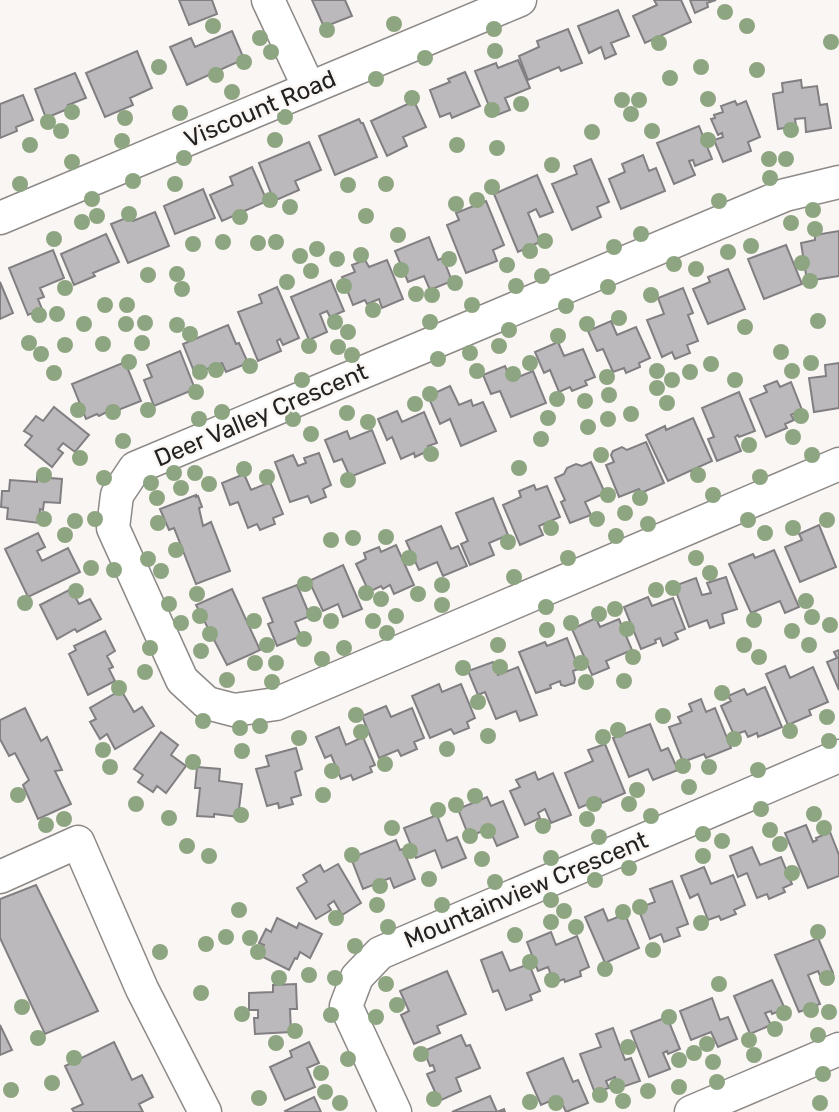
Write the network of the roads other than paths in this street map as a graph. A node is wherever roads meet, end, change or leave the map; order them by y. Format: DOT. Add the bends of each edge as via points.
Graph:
graph roads {
  1 [pos="268,0"];
  2 [pos="520,0"];
  3 [pos="309,88"];
  4 [pos="839,182"];
  5 [pos="0,218"];
  6 [pos="839,464"];
  7 [pos="839,755"];
  8 [pos="0,877"];
  9 [pos="839,1049"];
  10 [pos="205,1112"];
  11 [pos="395,1112"];
  12 [pos="691,1112"];
  1 -- 3 [label="street"];
  2 -- 3 [label="street, Viscount Road"];
  3 -- 5 [label="street, Viscount Road"];
  4 -- 6 [label="street, Deer Valley Crescent" via="785,195 135,468 117,495 113,528 182,680 207,703 234,710 276,704"];
  7 -- 11 [label="street, Mountainview Crescent" via="380,953 357,977 346,1006"];
  8 -- 10 [label="street" via="78,842 142,989"];
  9 -- 12 [label="street"];
}
